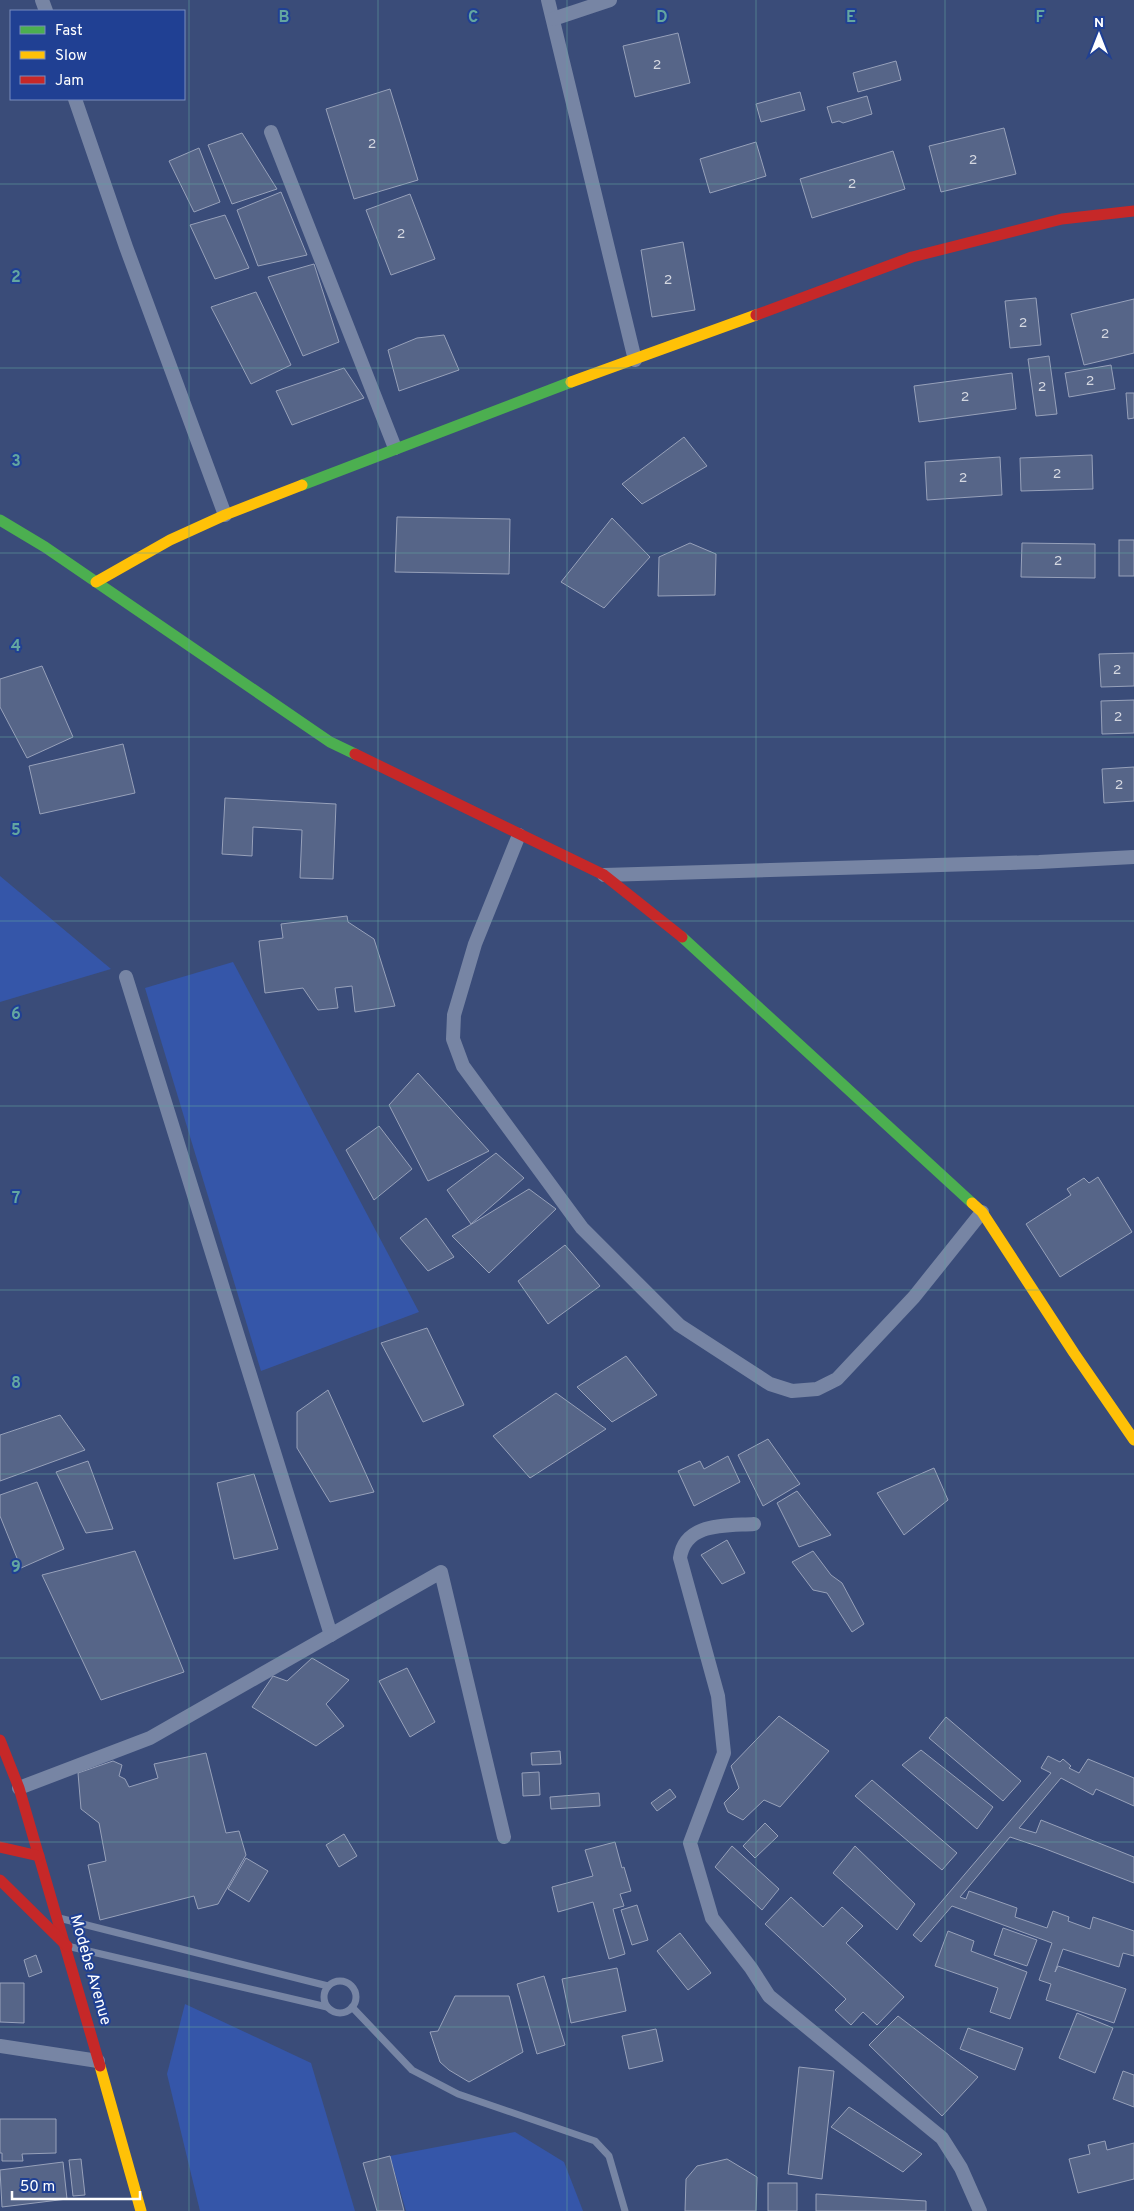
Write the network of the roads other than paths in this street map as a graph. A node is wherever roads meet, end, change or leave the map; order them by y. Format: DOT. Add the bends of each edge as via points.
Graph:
graph roads {
  1 [pos="548,0"];
  2 [pos="610,0"];
  3 [pos="553,19"];
  4 [pos="75,100"];
  5 [pos="271,132"];
  6 [pos="1134,211"];
  7 [pos="635,360"];
  8 [pos="396,448"];
  9 [pos="225,515"];
  10 [pos="0,520"];
  11 [pos="96,582"];
  12 [pos="519,835"];
  13 [pos="1134,857"];
  14 [pos="604,875"];
  15 [pos="126,977"];
  16 [pos="982,1212"];
  17 [pos="1134,1440"];
  18 [pos="754,1524"];
  19 [pos="331,1635"];
  20 [pos="0,1740"];
  21 [pos="19,1788"];
  22 [pos="504,1837"];
  23 [pos="0,1847"];
  24 [pos="39,1856"];
  25 [pos="0,1880"];
  26 [pos="58,1917"];
  27 [pos="67,1946"];
  28 [pos="328,1986"];
  29 [pos="327,2006"];
  30 [pos="352,2007"];
  31 [pos="0,2046"];
  32 [pos="98,2061"];
  33 [pos="141,2211"];
  34 [pos="625,2211"];
  35 [pos="980,2211"];
  1 -- 3 [label="street"];
  2 -- 3 [label="street"];
  3 -- 7 [label="street"];
  4 -- 9 [label="street"];
  5 -- 8 [label="street"];
  6 -- 7 [label="street" via="1062,219 912,257"];
  7 -- 8 [label="street"];
  8 -- 9 [label="street"];
  9 -- 11 [label="street" via="170,540"];
  10 -- 11 [label="street"];
  11 -- 12 [label="street" via="330,742"];
  12 -- 14 [label="street"];
  12 -- 16 [label="street" via="475,944 454,1015 453,1039 463,1066 582,1228 679,1325 770,1384 792,1391 817,1389 837,1378 914,1297"];
  13 -- 14 [label="street"];
  14 -- 16 [label="street" via="668,924"];
  15 -- 19 [label="street"];
  16 -- 17 [label="street"];
  18 -- 35 [label="street" via="700,1531 688,1538 680,1558 718,1696 724,1753 690,1844 712,1918 769,1996 942,2138 961,2168"];
  19 -- 21 [label="street" via="150,1738"];
  19 -- 22 [label="street" via="441,1572"];
  20 -- 21 [label="street, Modebe Avenue"];
  21 -- 24 [label="street, Modebe Avenue"];
  23 -- 24 [label="street"];
  24 -- 26 [label="street, Modebe Avenue"];
  25 -- 27 [label="street"];
  26 -- 27 [label="street, Modebe Avenue"];
  26 -- 28 [label="lane"];
  27 -- 29 [label="lane"];
  27 -- 32 [label="street, Modebe Avenue"];
  28 -- 29 [label="lane" via="324,1993"];
  28 -- 30 [label="lane" via="340,1981 352,1988 356,1994"];
  29 -- 30 [label="lane" via="339,2013"];
  30 -- 34 [label="lane" via="412,2070 458,2094 595,2140 609,2156"];
  31 -- 32 [label="street"];
  32 -- 33 [label="street, Modebe Avenue"];
}
